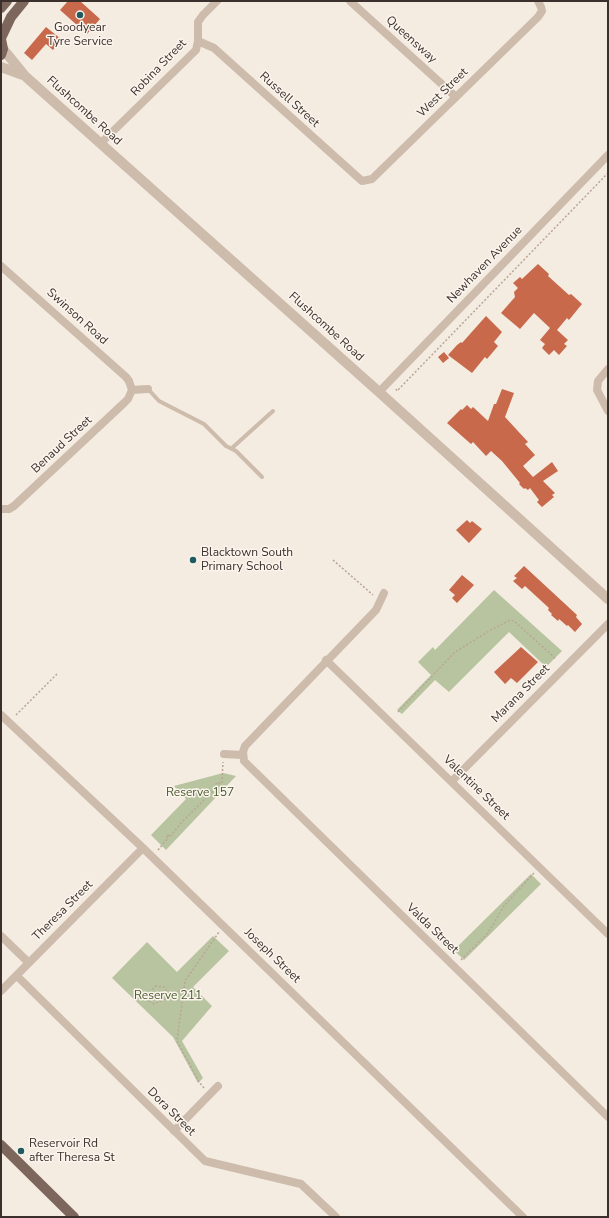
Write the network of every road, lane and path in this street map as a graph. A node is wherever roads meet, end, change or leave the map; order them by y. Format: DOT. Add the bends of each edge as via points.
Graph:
graph roads {
  1 [pos="7,1"];
  2 [pos="24,1"];
  3 [pos="217,1"];
  4 [pos="350,1"];
  5 [pos="538,1"];
  6 [pos="1,8"];
  7 [pos="198,41"];
  8 [pos="1,45"];
  9 [pos="1,67"];
  10 [pos="25,76"];
  11 [pos="456,97"];
  12 [pos="101,143"];
  13 [pos="608,155"];
  14 [pos="608,173"];
  15 [pos="362,181"];
  16 [pos="1,266"];
  17 [pos="608,369"];
  18 [pos="148,389"];
  19 [pos="132,390"];
  20 [pos="396,390"];
  21 [pos="379,392"];
  22 [pos="273,411"];
  23 [pos="608,411"];
  24 [pos="232,448"];
  25 [pos="262,477"];
  26 [pos="1,509"];
  27 [pos="333,560"];
  28 [pos="382,596"];
  29 [pos="608,599"];
  30 [pos="608,624"];
  31 [pos="556,658"];
  32 [pos="326,660"];
  33 [pos="58,673"];
  34 [pos="398,712"];
  35 [pos="1,715"];
  36 [pos="16,715"];
  37 [pos="224,754"];
  38 [pos="242,755"];
  39 [pos="452,781"];
  40 [pos="143,848"];
  41 [pos="156,852"];
  42 [pos="539,867"];
  43 [pos="223,926"];
  44 [pos="608,934"];
  45 [pos="1,936"];
  46 [pos="29,963"];
  47 [pos="454,967"];
  48 [pos="17,976"];
  49 [pos="184,988"];
  50 [pos="1,991"];
  51 [pos="168,997"];
  52 [pos="218,1086"];
  53 [pos="210,1094"];
  54 [pos="608,1117"];
  55 [pos="174,1131"];
  56 [pos="1,1145"];
  57 [pos="74,1217"];
  58 [pos="336,1217"];
  59 [pos="523,1217"];
  1 -- 6 [label="main road"];
  2 -- 8 [label="main road" via="11,17"];
  3 -- 7 [label="street, Robina Street" via="200,19"];
  4 -- 11 [label="street, Queensway"];
  5 -- 11 [label="street, West Street" via="542,10 538,17"];
  7 -- 12 [label="street, Robina Street" via="192,55"];
  7 -- 15 [label="street, Russell Street" via="214,48"];
  8 -- 10 [label="street, Flushcombe Road"];
  9 -- 10 [label="street, Flushcombe Road"];
  10 -- 12 [label="street, Flushcombe Road"];
  11 -- 15 [label="street, West Street" via="372,179"];
  12 -- 21 [label="street, Flushcombe Road"];
  13 -- 21 [label="street, Newhaven Avenue"];
  14 -- 20 [label="path"];
  16 -- 19 [label="street, Swinson Road" via="126,377"];
  17 -- 23 [label="street" via="598,381 597,390"];
  18 -- 19 [label="street"];
  18 -- 24 [label="lane" via="159,401 204,424 226,446"];
  19 -- 26 [label="street, Benaud Street" via="124,403 14,506"];
  21 -- 29 [label="street, Flushcombe Road"];
  22 -- 24 [label="lane"];
  24 -- 25 [label="lane"];
  27 -- 28 [label="path" via="367,590"];
  28 -- 32 [label="street" via="376,610"];
  30 -- 39 [label="street, Marana Street"];
  31 -- 34 [label="path" via="510,620 455,652"];
  32 -- 38 [label="street" via="245,746"];
  32 -- 39 [label="street, Valentine Street"];
  33 -- 36 [label="path"];
  35 -- 40 [label="street, Joseph Street"];
  37 -- 38 [label="street"];
  37 -- 41 [label="path" via="222,782 216,784 218,786 170,837 166,836 168,838"];
  38 -- 47 [label="street, Valda Street" via="246,765"];
  39 -- 42 [label="street, Valentine Street"];
  40 -- 43 [label="street, Joseph Street"];
  40 -- 46 [label="street, Theresa Street"];
  42 -- 44 [label="street, Valentine Street"];
  42 -- 47 [label="path" via="504,906 488,933"];
  43 -- 49 [label="path" via="185,981"];
  43 -- 59 [label="street, Joseph Street"];
  45 -- 46 [label="street"];
  46 -- 48 [label="street, Theresa Street"];
  47 -- 54 [label="street, Valda Street"];
  48 -- 50 [label="street, Theresa Street"];
  48 -- 55 [label="street, Dora Street"];
  49 -- 51 [label="path"];
  49 -- 53 [label="path" via="177,1041 199,1082"];
  51 -- 51 [label="path" via="167,989 157,985 147,997 156,1004"];
  52 -- 53 [label="street"];
  53 -- 55 [label="street"];
  55 -- 58 [label="street, Dora Street" via="207,1162 301,1184"];
  56 -- 57 [label="main road"];
}
